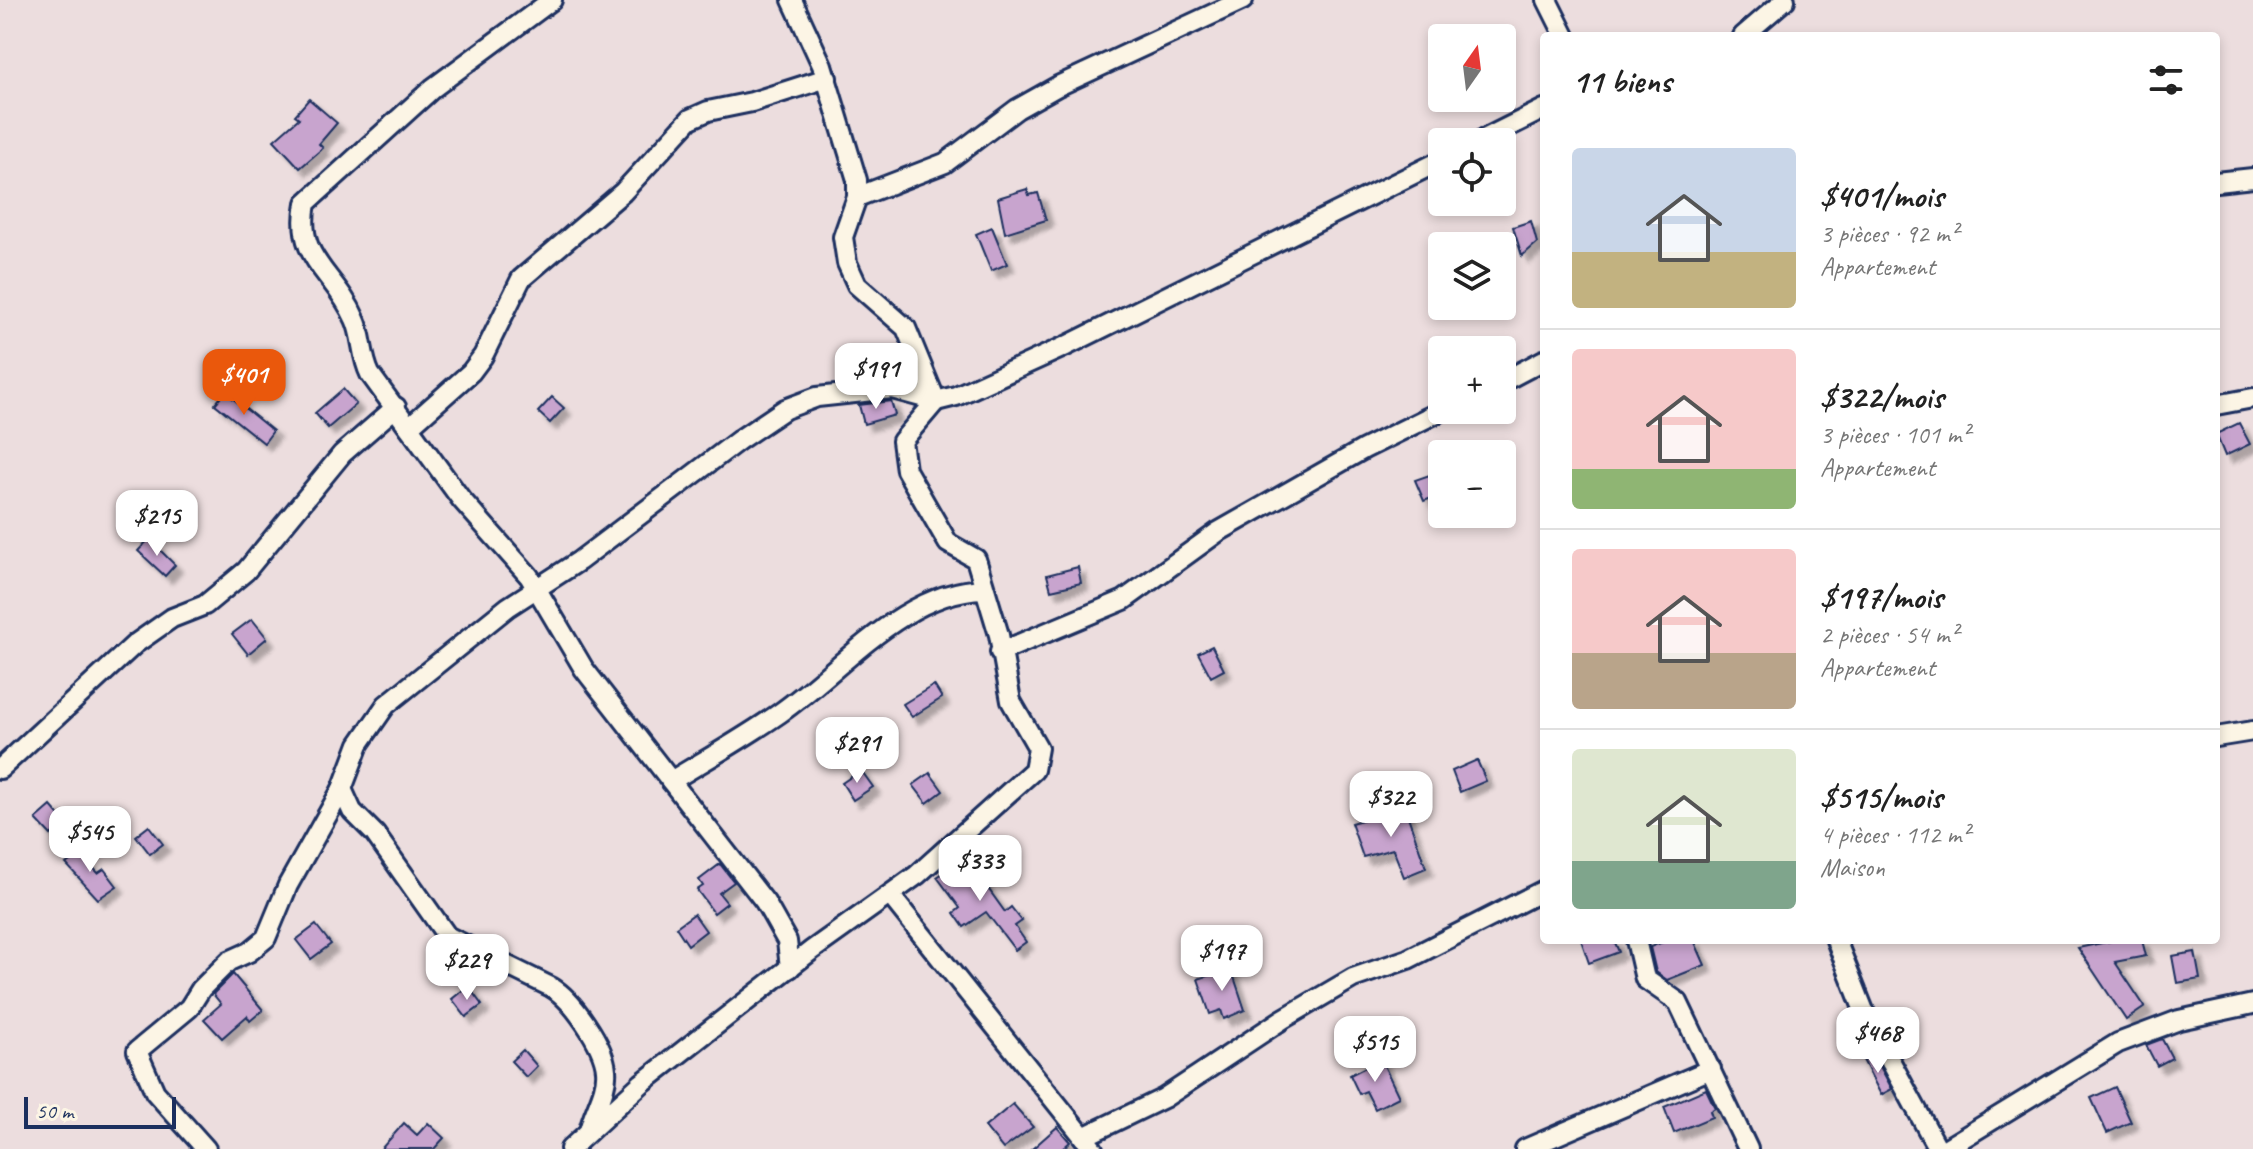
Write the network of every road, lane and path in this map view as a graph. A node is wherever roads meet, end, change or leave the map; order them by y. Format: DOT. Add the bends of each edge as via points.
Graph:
graph roads {
  1 [pos="552,0"];
  2 [pos="792,0"];
  3 [pos="1243,0"];
  4 [pos="1547,0"];
  5 [pos="1785,0"];
  6 [pos="1563,32"];
  7 [pos="1748,32"];
  8 [pos="827,78"];
  9 [pos="1540,111"];
  10 [pos="1506,128"];
  11 [pos="1428,167"];
  12 [pos="2253,178"];
  13 [pos="2220,182"];
  14 [pos="857,197"];
  15 [pos="1540,362"];
  16 [pos="1516,375"];
  17 [pos="2253,398"];
  18 [pos="936,401"];
  19 [pos="2220,404"];
  20 [pos="396,407"];
  21 [pos="1428,417"];
  22 [pos="409,427"];
  23 [pos="536,588"];
  24 [pos="984,589"];
  25 [pos="1000,652"];
  26 [pos="2253,731"];
  27 [pos="2220,736"];
  28 [pos="0,769"];
  29 [pos="671,781"];
  30 [pos="342,789"];
  31 [pos="1540,892"];
  32 [pos="890,895"];
  33 [pos="1637,944"];
  34 [pos="1838,944"];
  35 [pos="790,968"];
  36 [pos="2253,1004"];
  37 [pos="1711,1069"];
  38 [pos="588,1134"];
  39 [pos="1088,1143"];
  40 [pos="206,1149"];
  41 [pos="570,1149"];
  42 [pos="1525,1149"];
  43 [pos="1748,1149"];
  44 [pos="1938,1149"];
  45 [pos="1945,1149"];
  1 -- 20 [label="street" via="433,88 306,203 302,226 307,250 346,299 358,324 366,366"];
  2 -- 8 [label="street"];
  3 -- 14 [label="street" via="1058,86 1017,109 945,163"];
  4 -- 6 [label="street"];
  5 -- 7 [label="street"];
  8 -- 14 [label="street" via="857,180"];
  8 -- 22 [label="street" via="690,119 639,177 521,279 471,372"];
  9 -- 10 [label="street"];
  11 -- 18 [label="street" via="1066,346"];
  12 -- 13 [label="street"];
  14 -- 18 [label="street" via="843,237 847,263 857,285 906,328"];
  15 -- 16 [label="street"];
  17 -- 19 [label="street"];
  18 -- 23 [label="street" via="892,389 817,397 785,409"];
  18 -- 24 [label="street" via="902,441 901,454 948,543 976,559"];
  20 -- 22 [label="street"];
  20 -- 28 [label="street" via="342,454 246,571 205,605 172,618 135,644"];
  21 -- 25 [label="street" via="1218,532 1124,600"];
  22 -- 23 [label="street"];
  23 -- 29 [label="street" via="584,669"];
  23 -- 30 [label="street" via="386,705 359,744"];
  24 -- 25 [label="street"];
  24 -- 29 [label="street" via="948,592 888,628 781,713"];
  25 -- 32 [label="street" via="1011,701 1031,732 1038,761"];
  26 -- 27 [label="street"];
  29 -- 35 [label="street" via="765,902 787,941"];
  30 -- 38 [label="street" via="352,811 375,834 447,936 567,996 606,1069"];
  30 -- 40 [label="street" via="288,885 266,938 229,961 189,1008 137,1051 155,1092"];
  31 -- 39 [label="street" via="1408,959 1353,978"];
  32 -- 35 [label="street"];
  32 -- 39 [label="street"];
  33 -- 37 [label="street" via="1645,979 1678,1002"];
  34 -- 44 [label="street" via="1866,1016"];
  35 -- 38 [label="street" via="642,1083"];
  36 -- 45 [label="street" via="2179,1020 2118,1043"];
  37 -- 42 [label="street"];
  37 -- 43 [label="street"];
  38 -- 41 [label="street"];
}
